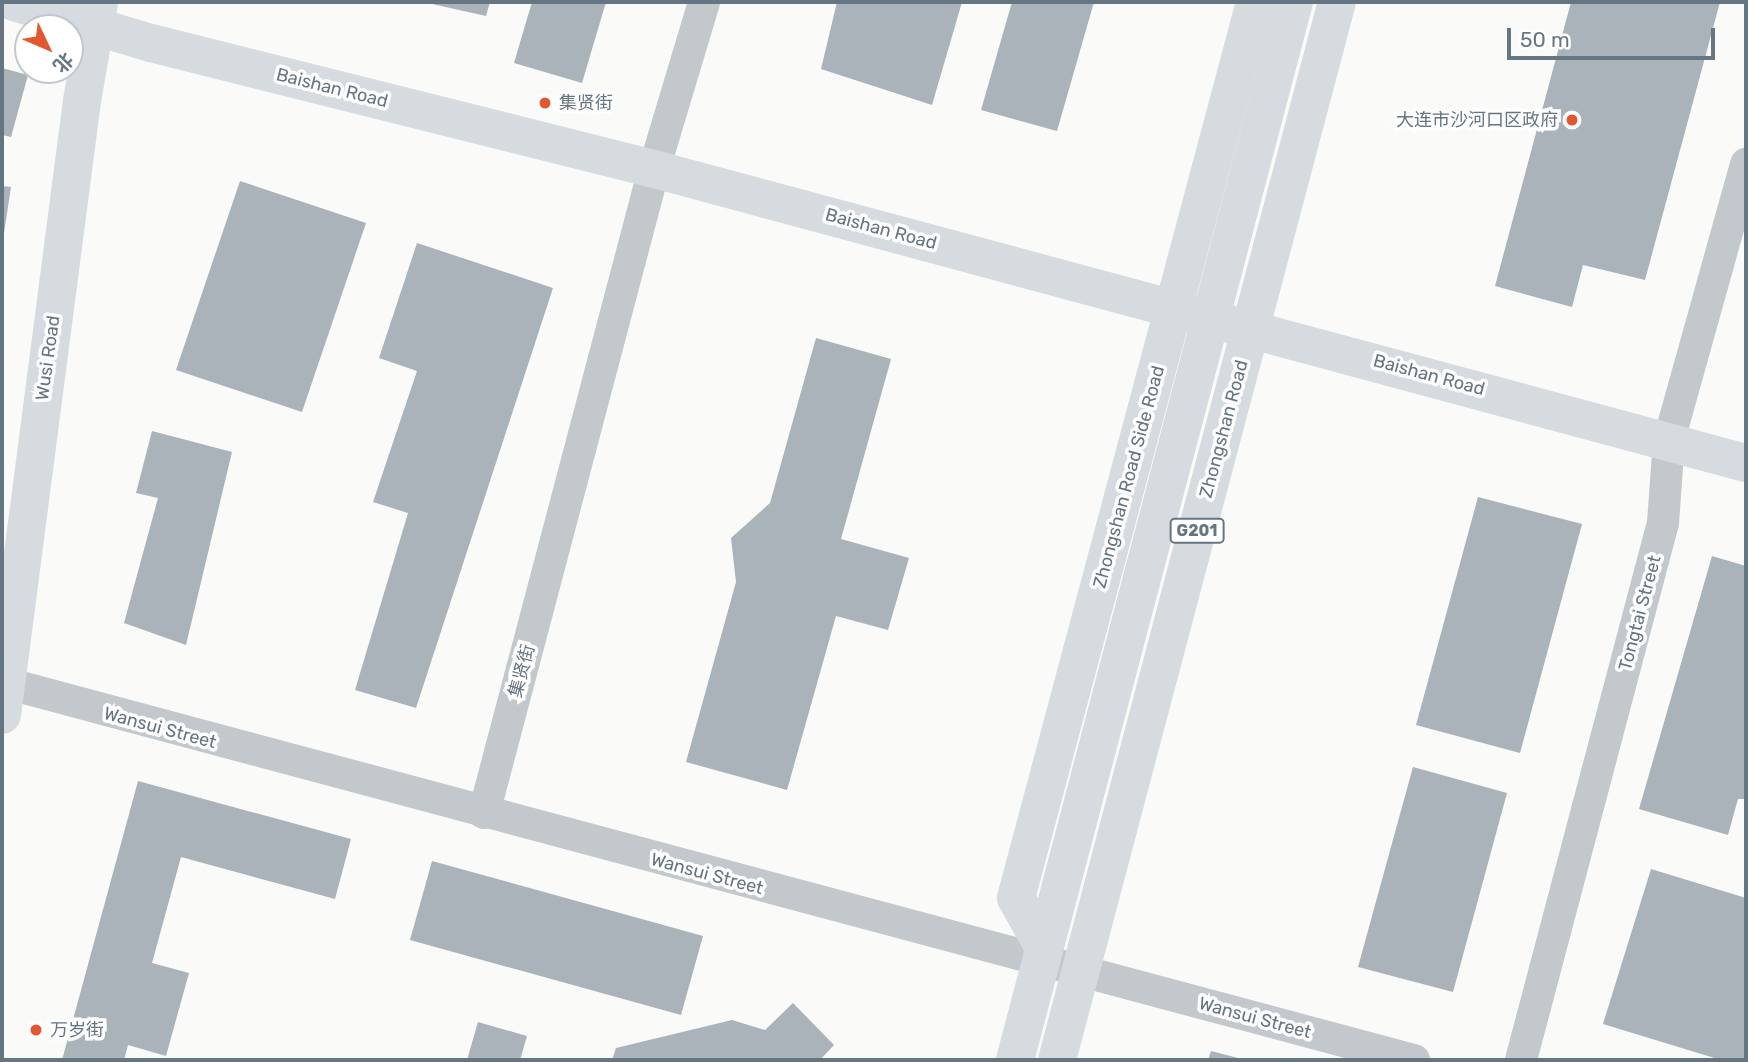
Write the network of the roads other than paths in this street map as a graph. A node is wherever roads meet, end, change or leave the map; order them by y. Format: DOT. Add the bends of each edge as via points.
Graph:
graph roads {
  1 [pos="14,2"];
  2 [pos="704,2"];
  3 [pos="1255,2"];
  4 [pos="1294,2"];
  5 [pos="1337,2"];
  6 [pos="97,14"];
  7 [pos="1746,164"];
  8 [pos="654,169"];
  9 [pos="1174,307"];
  10 [pos="1211,317"];
  11 [pos="1251,327"];
  12 [pos="1669,440"];
  13 [pos="1746,463"];
  14 [pos="3,693"];
  15 [pos="484,813"];
  16 [pos="1042,955"];
  17 [pos="1080,972"];
  18 [pos="1015,1060"];
  19 [pos="1057,1060"];
  20 [pos="1414,1060"];
  21 [pos="1521,1060"];
  1 -- 6 [label="main road, Baishan Road"];
  2 -- 8 [label="street, 集贤街"];
  3 -- 9 [label="main road, Zhongshan Road Side Road"];
  4 -- 10 [label="main road, G201"];
  5 -- 11 [label="main road, Zhongshan Road / G201"];
  6 -- 8 [label="main road, Baishan Road"];
  6 -- 14 [label="main road, Wusi Road"];
  7 -- 12 [label="street, Tongtai Street"];
  8 -- 9 [label="main road, Baishan Road"];
  8 -- 15 [label="street, 集贤街"];
  9 -- 10 [label="main road, Baishan Road"];
  9 -- 16 [label="main road, Zhongshan Road Side Road" via="1016,898"];
  10 -- 11 [label="main road, Baishan Road"];
  10 -- 16 [label="main road, G201"];
  11 -- 12 [label="main road, Baishan Road"];
  11 -- 17 [label="main road, Zhongshan Road / G201"];
  12 -- 13 [label="main road, Baishan Road"];
  12 -- 21 [label="street, Tongtai Street" via="1663,523"];
  14 -- 15 [label="street, Wansui Street"];
  15 -- 16 [label="street, Wansui Street"];
  16 -- 17 [label="street, Wansui Street"];
  16 -- 18 [label="main road, G201"];
  17 -- 19 [label="main road, Zhongshan Road / G201"];
  17 -- 20 [label="street, Wansui Street"];
}
